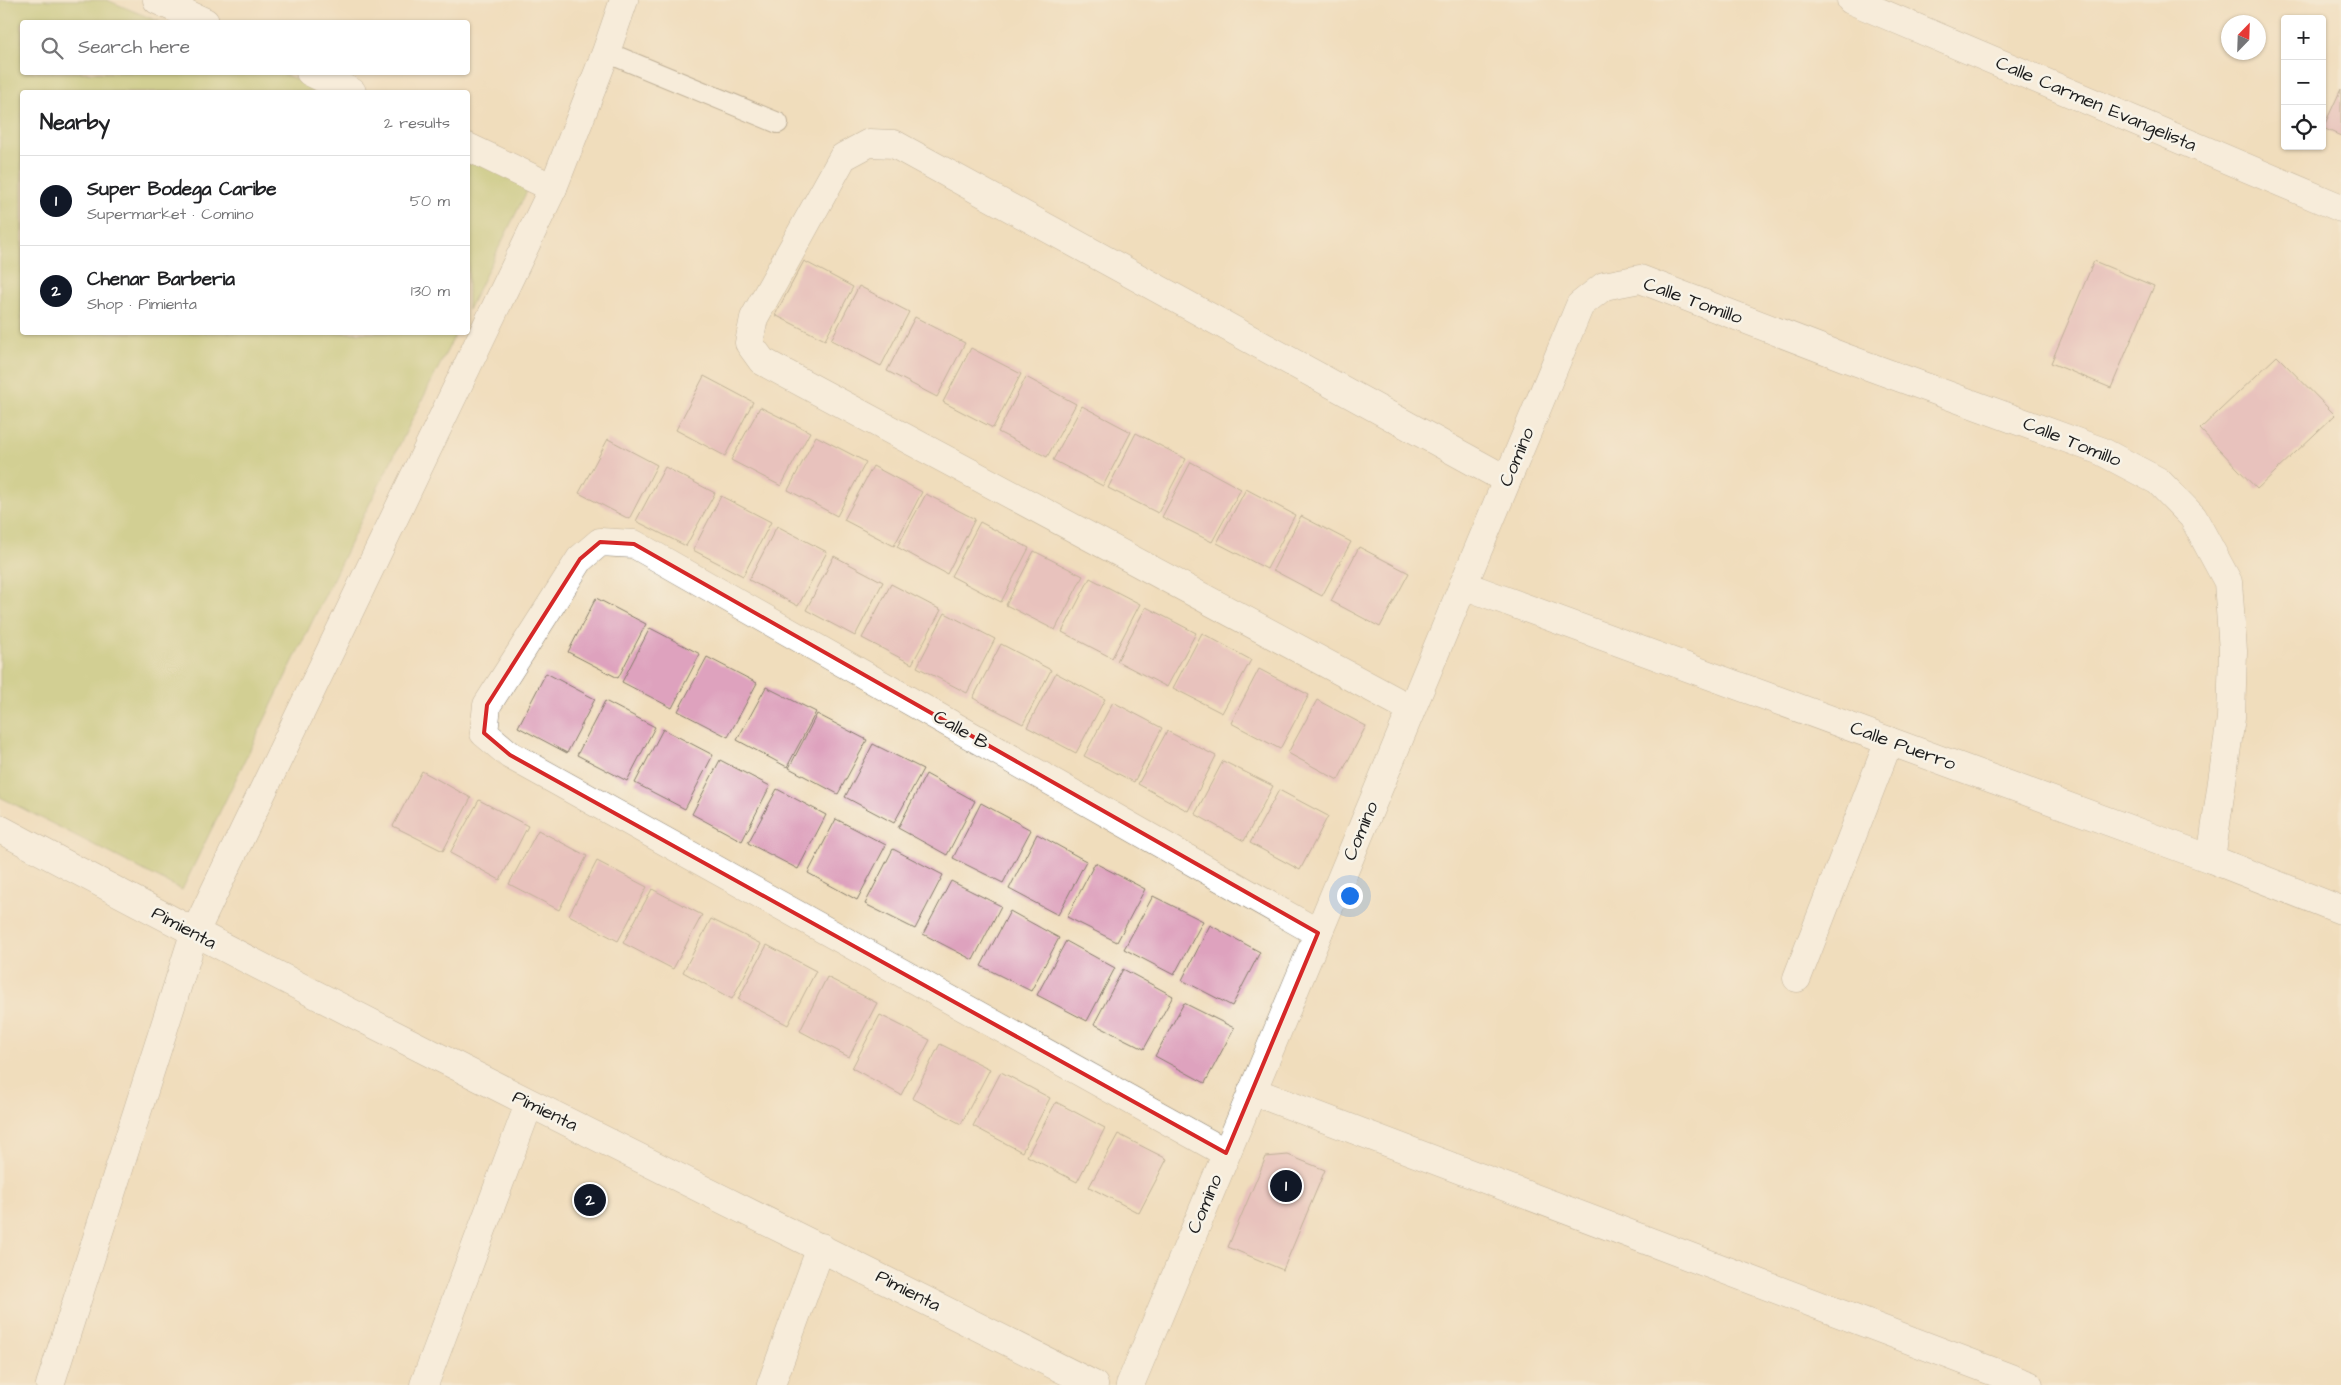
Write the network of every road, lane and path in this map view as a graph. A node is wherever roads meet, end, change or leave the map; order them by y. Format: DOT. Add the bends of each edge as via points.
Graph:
graph roads {
  1 [pos="157,0"];
  2 [pos="624,0"];
  3 [pos="1851,0"];
  4 [pos="201,20"];
  5 [pos="606,52"];
  6 [pos="316,75"];
  7 [pos="348,90"];
  8 [pos="778,124"];
  9 [pos="470,148"];
  10 [pos="552,188"];
  11 [pos="2341,208"];
  12 [pos="1604,286"];
  13 [pos="1507,480"];
  14 [pos="1463,585"];
  15 [pos="1411,709"];
  16 [pos="1890,741"];
  17 [pos="0,829"];
  18 [pos="2211,859"];
  19 [pos="2341,910"];
  20 [pos="1318,933"];
  21 [pos="194,934"];
  22 [pos="1796,978"];
  23 [pos="1252,1091"];
  24 [pos="529,1104"];
  25 [pos="1226,1153"];
  26 [pos="821,1247"];
  27 [pos="50,1385"];
  28 [pos="424,1385"];
  29 [pos="771,1385"];
  30 [pos="1094,1385"];
  31 [pos="1130,1385"];
  32 [pos="2029,1385"];
  1 -- 4 [label="street"];
  2 -- 5 [label="street"];
  3 -- 11 [label="street, Calle Carmen Evangelista"];
  5 -- 8 [label="lane"];
  5 -- 10 [label="street"];
  6 -- 7 [label="street"];
  9 -- 10 [label="street"];
  10 -- 21 [label="street"];
  12 -- 13 [label="street, Comino" via="1580,305"];
  12 -- 18 [label="street, Calle Tomillo" via="1640,279 2101,451 2158,481 2193,517 2228,582 2234,651 2231,718"];
  13 -- 14 [label="street, Comino"];
  13 -- 15 [label="street" via="894,144 869,143 843,157 754,318 749,343 762,362"];
  14 -- 15 [label="street, Comino"];
  14 -- 16 [label="street, Calle Puerro"];
  15 -- 20 [label="street, Comino"];
  16 -- 18 [label="street, Calle Puerro"];
  16 -- 22 [label="street"];
  17 -- 21 [label="street, Pimienta"];
  18 -- 19 [label="street, Calle Puerro"];
  20 -- 23 [label="street, Comino"];
  20 -- 25 [label="street, Calle B" via="634,544 600,542 580,559 487,704 484,733 510,755"];
  21 -- 24 [label="street, Pimienta"];
  21 -- 27 [label="street"];
  23 -- 25 [label="street, Comino"];
  23 -- 32 [label="street"];
  24 -- 26 [label="street, Pimienta"];
  24 -- 28 [label="street"];
  25 -- 31 [label="street, Comino"];
  26 -- 29 [label="street"];
  26 -- 30 [label="street, Pimienta"];
}
